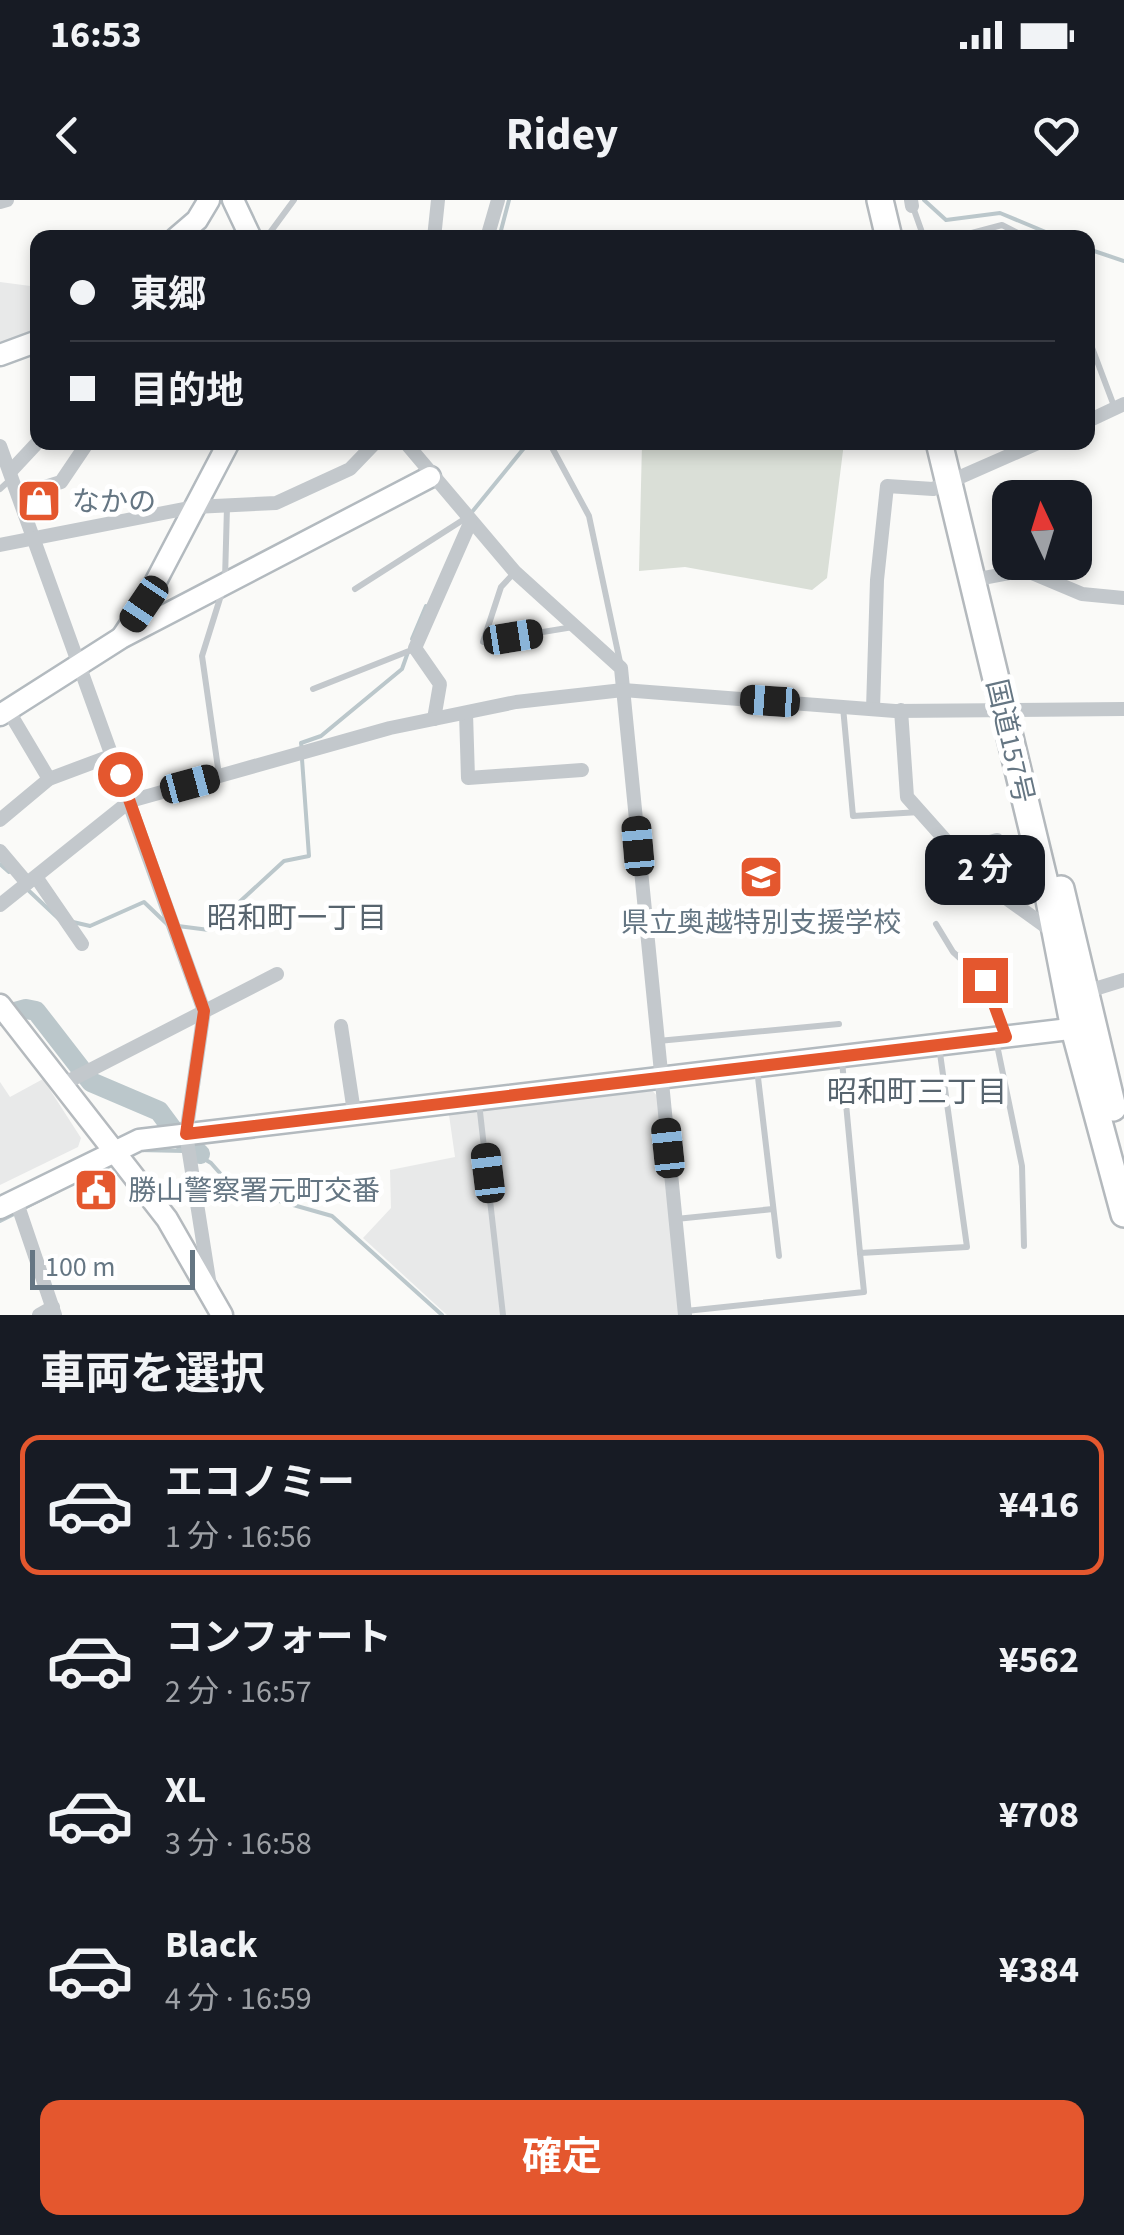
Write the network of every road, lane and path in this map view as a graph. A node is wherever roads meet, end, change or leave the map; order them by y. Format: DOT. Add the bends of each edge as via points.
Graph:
graph roads {
  1 [pos="8,200"];
  2 [pos="209,200"];
  3 [pos="233,200"];
  4 [pos="294,200"];
  5 [pos="438,200"];
  6 [pos="498,200"];
  7 [pos="880,200"];
  8 [pos="0,202"];
  9 [pos="906,202"];
  10 [pos="185,230"];
  11 [pos="247,230"];
  12 [pos="272,230"];
  13 [pos="435,230"];
  14 [pos="489,230"];
  15 [pos="887,230"];
  16 [pos="903,230"];
  17 [pos="920,230"];
  18 [pos="983,230"];
  19 [pos="1012,230"];
  20 [pos="30,344"];
  21 [pos="1095,353"];
  22 [pos="0,355"];
  23 [pos="1119,406"];
  24 [pos="1095,418"];
  25 [pos="0,446"];
  26 [pos="31,450"];
  27 [pos="83,450"];
  28 [pos="225,450"];
  29 [pos="368,450"];
  30 [pos="411,450"];
  31 [pos="553,450"];
  32 [pos="942,450"];
  33 [pos="953,450"];
  34 [pos="1023,450"];
  35 [pos="11,475"];
  36 [pos="430,477"];
  37 [pos="955,481"];
  38 [pos="0,489"];
  39 [pos="18,495"];
  40 [pos="227,506"];
  41 [pos="194,507"];
  42 [pos="468,521"];
  43 [pos="34,538"];
  44 [pos="0,545"];
  45 [pos="515,572"];
  46 [pos="979,578"];
  47 [pos="224,584"];
  48 [pos="354,589"];
  49 [pos="1124,598"];
  50 [pos="574,627"];
  51 [pos="121,638"];
  52 [pos="415,648"];
  53 [pos="79,665"];
  54 [pos="621,668"];
  55 [pos="313,688"];
  56 [pos="623,690"];
  57 [pos="843,706"];
  58 [pos="873,709"];
  59 [pos="1124,709"];
  60 [pos="901,710"];
  61 [pos="1011,710"];
  62 [pos="466,712"];
  63 [pos="4,713"];
  64 [pos="434,719"];
  65 [pos="112,755"];
  66 [pos="582,770"];
  67 [pos="220,776"];
  68 [pos="49,779"];
  69 [pos="130,801"];
  70 [pos="921,812"];
  71 [pos="0,820"];
  72 [pos="0,851"];
  73 [pos="31,880"];
  74 [pos="0,905"];
  75 [pos="936,924"];
  76 [pos="1052,931"];
  77 [pos="82,944"];
  78 [pos="277,974"];
  79 [pos="1124,980"];
  80 [pos="1086,992"];
  81 [pos="0,1005"];
  82 [pos="204,1011"];
  83 [pos="839,1024"];
  84 [pos="340,1026"];
  85 [pos="1084,1028"];
  86 [pos="1001,1038"];
  87 [pos="656,1042"];
  88 [pos="938,1045"];
  89 [pos="841,1055"];
  90 [pos="756,1065"];
  91 [pos="660,1076"];
  92 [pos="62,1085"];
  93 [pos="479,1100"];
  94 [pos="354,1112"];
  95 [pos="186,1134"];
  96 [pos="112,1149"];
  97 [pos="1124,1152"];
  98 [pos="8,1204"];
  99 [pos="774,1209"];
  100 [pos="1124,1214"];
  101 [pos="675,1220"];
  102 [pos="1024,1246"];
  103 [pos="860,1252"];
  104 [pos="779,1256"];
  105 [pos="210,1286"];
  106 [pos="49,1312"];
  107 [pos="685,1313"];
  108 [pos="222,1315"];
  109 [pos="502,1315"];
  1 -- 8 [label="street"];
  2 -- 10 [label="street"];
  3 -- 11 [label="street"];
  4 -- 12 [label="lane"];
  5 -- 13 [label="street"];
  6 -- 14 [label="street"];
  7 -- 15 [label="highway"];
  9 -- 16 [label="highway"];
  9 -- 17 [label="lane"];
  18 -- 19 [label="lane"];
  20 -- 22 [label="street"];
  21 -- 23 [label="lane"];
  23 -- 24 [label="street"];
  25 -- 35 [label="street"];
  26 -- 35 [label="street"];
  27 -- 39 [label="street" via="61,482"];
  28 -- 41 [label="street"];
  29 -- 40 [label="street" via="316,488 276,503"];
  30 -- 36 [label="street"];
  31 -- 54 [label="lane" via="589,516"];
  32 -- 37 [label="highway, 国道157号"];
  33 -- 37 [label="highway, 国道157号"];
  34 -- 37 [label="street"];
  35 -- 38 [label="lane"];
  35 -- 39 [label="street"];
  36 -- 42 [label="street"];
  36 -- 47 [label="street"];
  37 -- 46 [label="highway, 国道157号"];
  37 -- 58 [label="street" via="933,488 887,486"];
  39 -- 43 [label="street"];
  40 -- 41 [label="street"];
  40 -- 47 [label="lane"];
  41 -- 43 [label="street"];
  41 -- 51 [label="street"];
  42 -- 45 [label="street"];
  42 -- 48 [label="lane"];
  42 -- 52 [label="street"];
  43 -- 44 [label="street"];
  43 -- 53 [label="street"];
  45 -- 50 [label="street"];
  45 -- 50 [label="lane" via="501,587 483,642"];
  46 -- 49 [label="street" via="1025,570 1082,594"];
  46 -- 61 [label="highway, 国道157号"];
  47 -- 51 [label="street"];
  47 -- 67 [label="lane" via="202,656"];
  50 -- 54 [label="street"];
  51 -- 53 [label="street"];
  52 -- 55 [label="lane"];
  52 -- 64 [label="street" via="440,684"];
  53 -- 63 [label="street"];
  53 -- 65 [label="street"];
  54 -- 56 [label="street"];
  56 -- 57 [label="street"];
  56 -- 62 [label="street"];
  56 -- 87 [label="street"];
  57 -- 58 [label="street"];
  57 -- 70 [label="lane" via="852,816"];
  58 -- 60 [label="street"];
  59 -- 61 [label="street"];
  60 -- 61 [label="street"];
  60 -- 70 [label="street" via="907,797"];
  61 -- 76 [label="highway, 国道157号"];
  61 -- 80 [label="highway, 国道157号"];
  62 -- 64 [label="street"];
  62 -- 66 [label="street" via="468,778"];
  63 -- 68 [label="street"];
  64 -- 67 [label="street"];
  65 -- 68 [label="street"];
  65 -- 69 [label="street"];
  67 -- 69 [label="street"];
  68 -- 71 [label="street"];
  69 -- 73 [label="street"];
  69 -- 82 [label="street"];
  70 -- 76 [label="street" via="956,852 997,840 1006,898"];
  72 -- 73 [label="street"];
  73 -- 74 [label="street"];
  73 -- 77 [label="street"];
  75 -- 86 [label="lane" via="953,952 985,980"];
  76 -- 85 [label="highway, 国道157号"];
  78 -- 82 [label="street"];
  79 -- 80 [label="street"];
  80 -- 85 [label="highway, 国道157号"];
  81 -- 92 [label="street"];
  82 -- 92 [label="street"];
  82 -- 95 [label="street"];
  83 -- 87 [label="lane"];
  84 -- 94 [label="street"];
  85 -- 86 [label="street"];
  85 -- 97 [label="highway, 国道157号"];
  85 -- 100 [label="highway, 国道157号"];
  86 -- 88 [label="street"];
  86 -- 102 [label="lane" via="1022,1166"];
  87 -- 91 [label="street"];
  88 -- 89 [label="street"];
  88 -- 103 [label="lane" via="967,1247"];
  89 -- 90 [label="street"];
  89 -- 103 [label="lane"];
  90 -- 91 [label="street"];
  90 -- 99 [label="lane"];
  91 -- 93 [label="street"];
  91 -- 101 [label="street"];
  92 -- 96 [label="street"];
  93 -- 94 [label="street"];
  93 -- 109 [label="lane"];
  94 -- 95 [label="street"];
  95 -- 96 [label="street"];
  95 -- 105 [label="street"];
  96 -- 98 [label="street"];
  96 -- 105 [label="street"];
  98 -- 106 [label="street"];
  99 -- 101 [label="lane"];
  99 -- 104 [label="lane"];
  101 -- 107 [label="street"];
  103 -- 107 [label="lane" via="864,1292"];
  105 -- 108 [label="street"];
}
